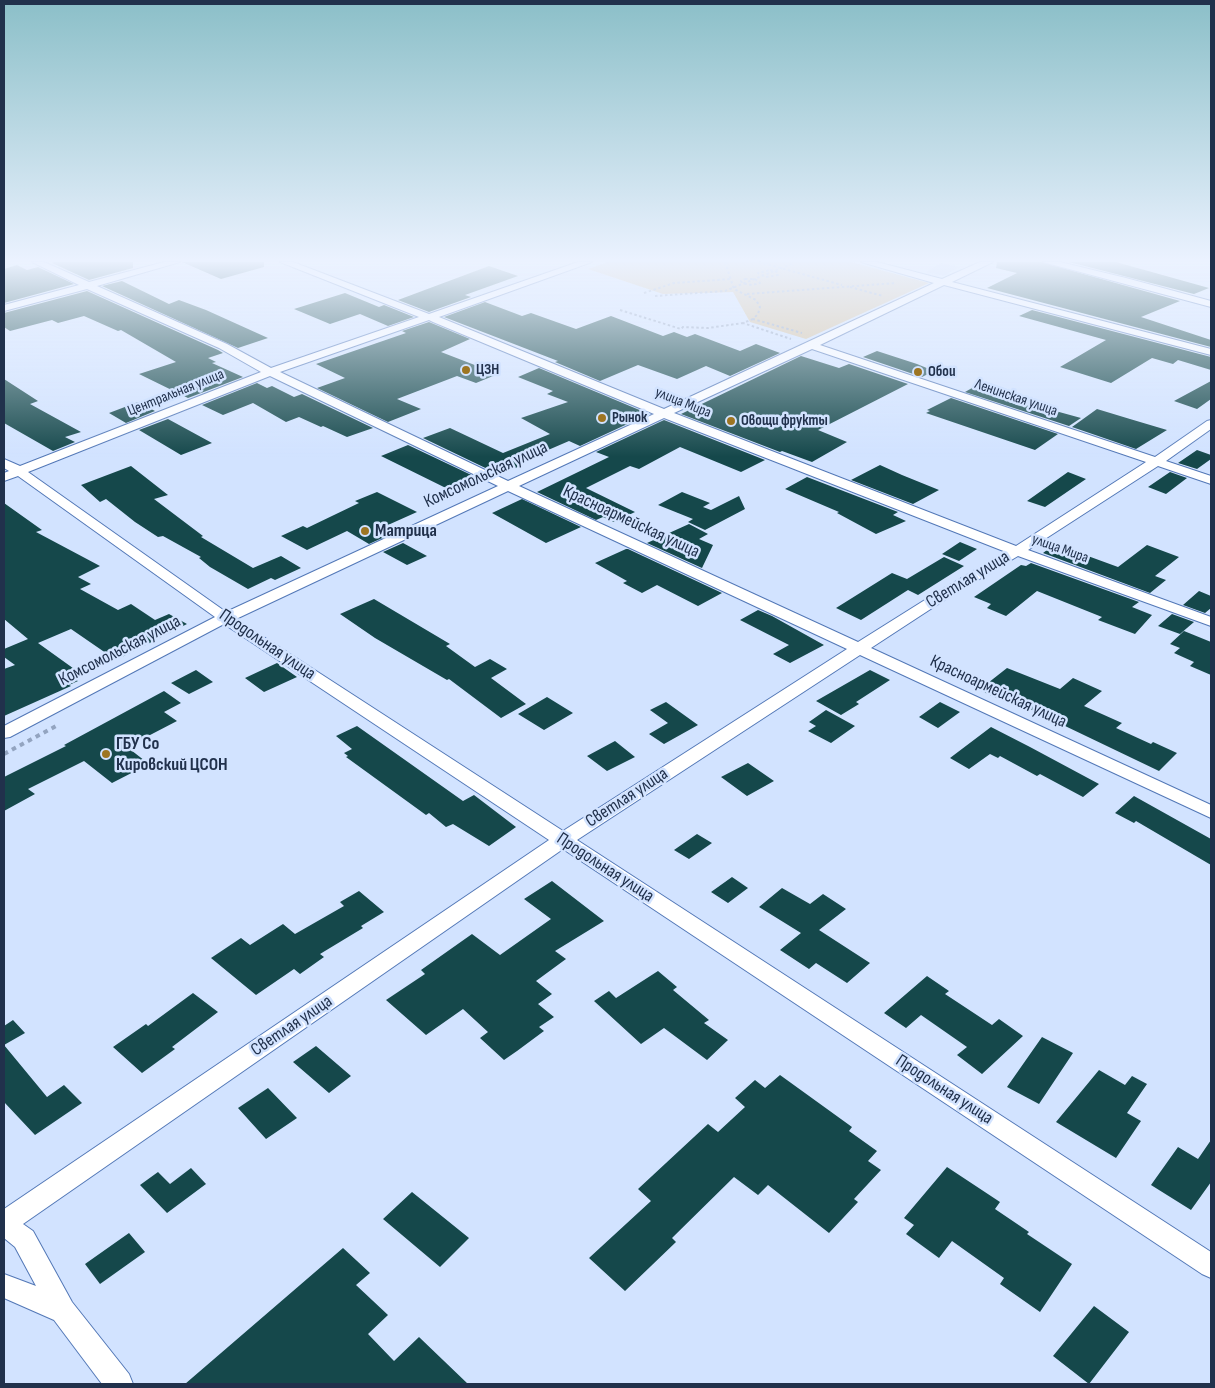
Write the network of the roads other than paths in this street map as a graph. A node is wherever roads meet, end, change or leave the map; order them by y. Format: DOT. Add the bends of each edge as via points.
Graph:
graph roads {
  1 [pos="180,327"];
  2 [pos="401,327"];
  3 [pos="453,327"];
  4 [pos="849,327"];
  5 [pos="1114,327"];
  6 [pos="817,342"];
  7 [pos="1211,352"];
  8 [pos="270,372"];
  9 [pos="663,413"];
  10 [pos="1211,424"];
  11 [pos="1157,462"];
  12 [pos="9,470"];
  13 [pos="1211,480"];
  14 [pos="508,486"];
  15 [pos="1017,551"];
  16 [pos="225,618"];
  17 [pos="1211,622"];
  18 [pos="858,648"];
  19 [pos="4,733"];
  20 [pos="1211,812"];
  21 [pos="563,840"];
  22 [pos="4,1224"];
  23 [pos="1211,1266"];
  24 [pos="4,1286"];
  25 [pos="63,1311"];
  26 [pos="119,1384"];
  1 -- 8 [label="street, Красноармейская улица"];
  2 -- 8 [label="street, Центральная улица"];
  3 -- 9 [label="street, улица Мира"];
  4 -- 6 [label="street, Комсомольская улица"];
  5 -- 7 [label="street"];
  6 -- 9 [label="street, Комсомольская улица"];
  6 -- 11 [label="street, Ленинская улица"];
  8 -- 12 [label="street, Центральная улица"];
  8 -- 14 [label="street, Красноармейская улица"];
  9 -- 14 [label="street, Комсомольская улица"];
  9 -- 15 [label="street, улица Мира"];
  10 -- 11 [label="street, Светлая улица"];
  11 -- 13 [label="street, Ленинская улица"];
  11 -- 15 [label="street, Светлая улица"];
  12 -- 16 [label="street, Продольная улица"];
  14 -- 16 [label="street, Комсомольская улица"];
  14 -- 18 [label="street, Красноармейская улица"];
  15 -- 17 [label="street, улица Мира"];
  15 -- 18 [label="street, Светлая улица"];
  16 -- 19 [label="street, Комсомольская улица"];
  16 -- 21 [label="street, Продольная улица"];
  18 -- 20 [label="street, Красноармейская улица"];
  18 -- 21 [label="street, Светлая улица"];
  21 -- 22 [label="street, Светлая улица"];
  21 -- 23 [label="street, Продольная улица"];
  22 -- 25 [label="street" via="24,1239"];
  24 -- 25 [label="street"];
  25 -- 26 [label="street"];
}
